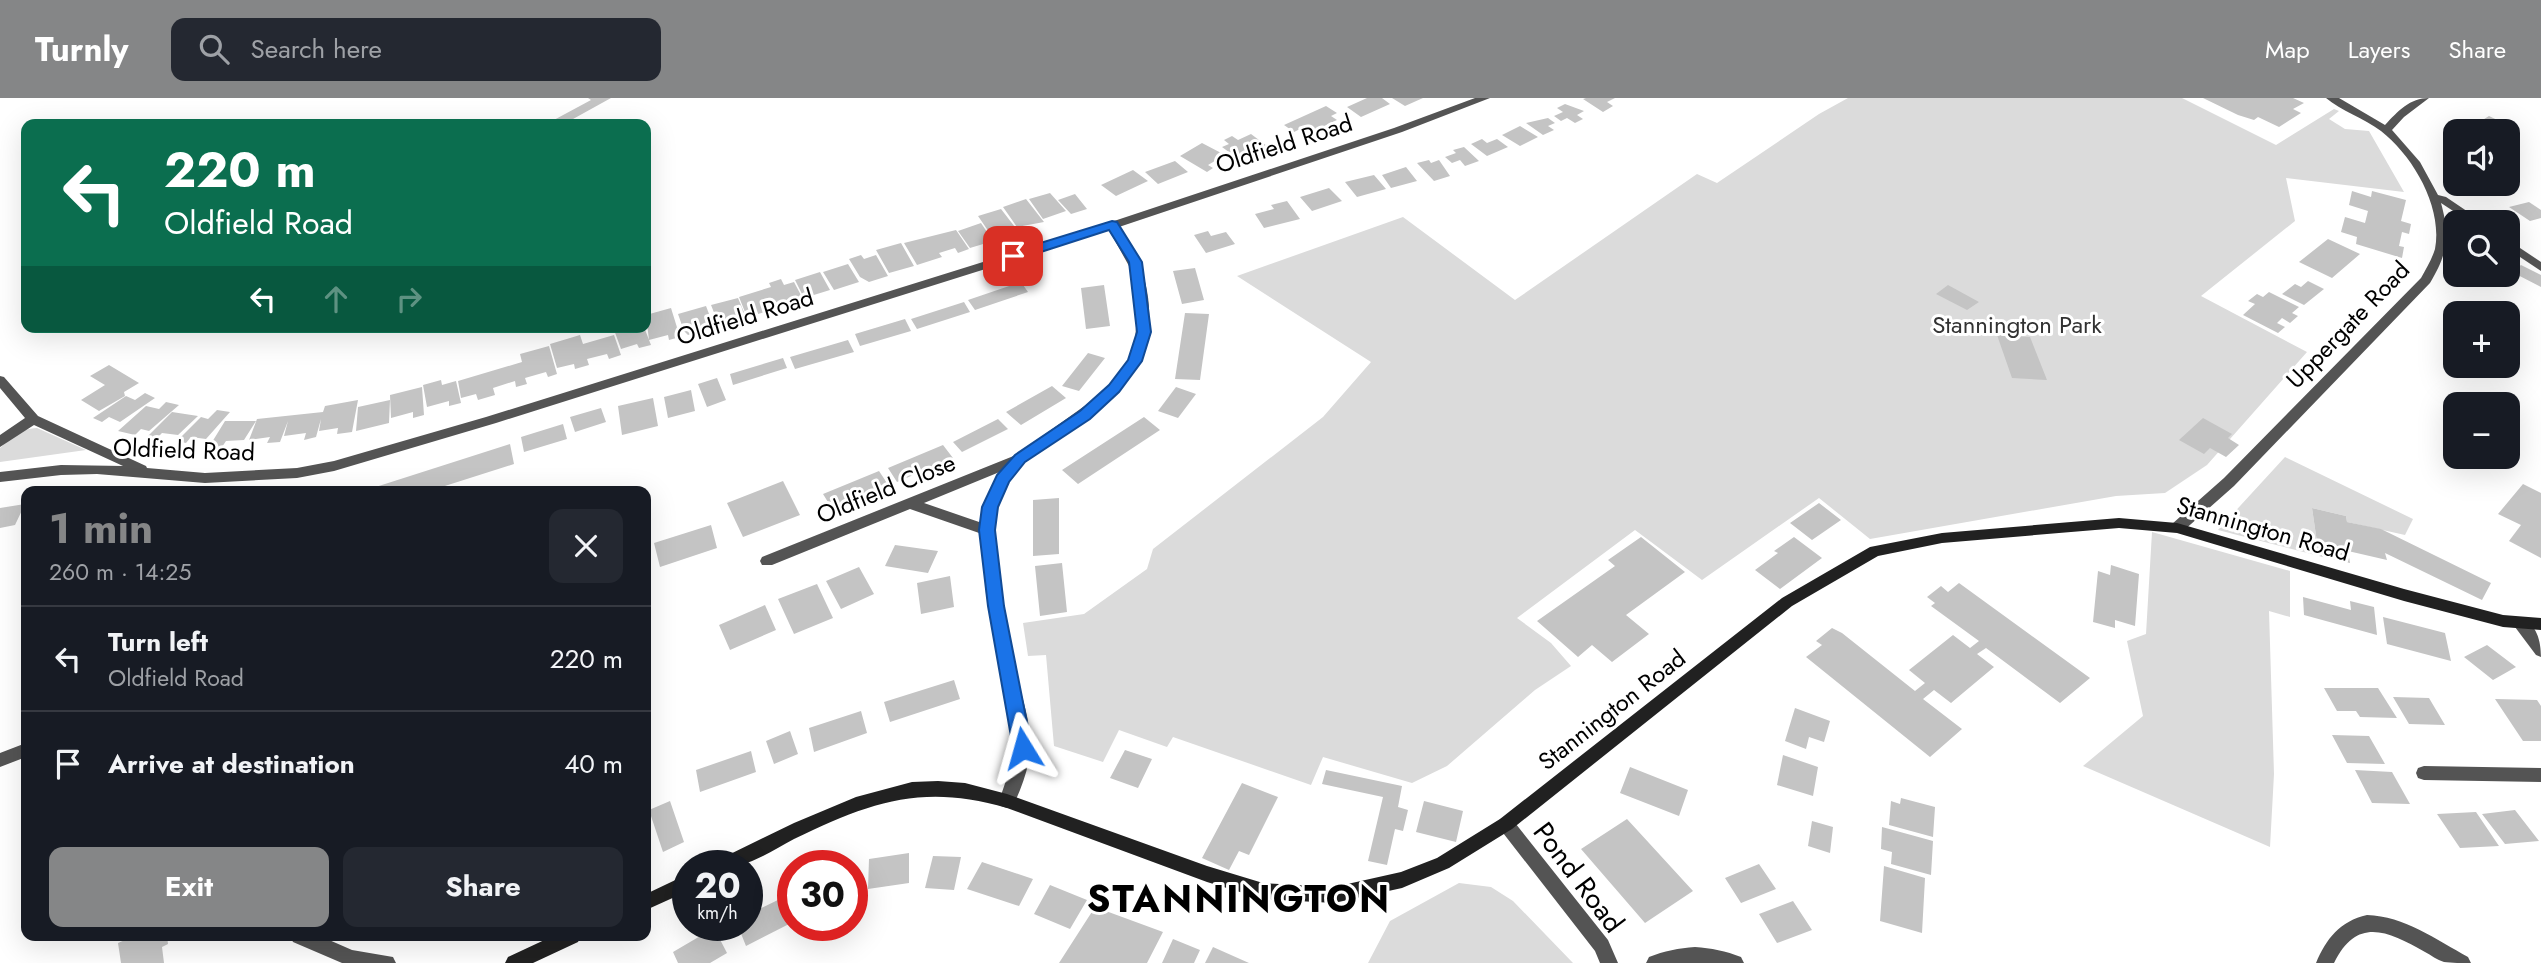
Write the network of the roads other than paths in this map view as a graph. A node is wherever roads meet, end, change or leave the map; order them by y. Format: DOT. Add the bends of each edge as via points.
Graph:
graph roads {
  1 [pos="1485,98"];
  2 [pos="2332,98"];
  3 [pos="2424,98"];
  4 [pos="2386,130"];
  5 [pos="2433,197"];
  6 [pos="2458,210"];
  7 [pos="1112,225"];
  8 [pos="2520,252"];
  9 [pos="2541,267"];
  10 [pos="0,380"];
  11 [pos="33,419"];
  12 [pos="0,442"];
  13 [pos="1020,458"];
  14 [pos="147,472"];
  15 [pos="0,477"];
  16 [pos="205,485"];
  17 [pos="911,505"];
  18 [pos="2177,528"];
  19 [pos="987,530"];
  20 [pos="767,561"];
  21 [pos="2520,623"];
  22 [pos="2541,624"];
  23 [pos="2541,651"];
  24 [pos="21,752"];
  25 [pos="0,760"];
  26 [pos="2424,774"];
  27 [pos="2541,775"];
  28 [pos="1007,801"];
  29 [pos="1506,824"];
  30 [pos="756,850"];
  31 [pos="672,890"];
  32 [pos="651,900"];
  33 [pos="311,941"];
  34 [pos="561,941"];
  35 [pos="387,963"];
  36 [pos="514,963"];
  37 [pos="1608,963"];
  38 [pos="1656,963"];
  39 [pos="1735,963"];
  40 [pos="2325,963"];
  41 [pos="2462,963"];
  1 -- 7 [label="street, Oldfield Road"];
  2 -- 4 [label="street, Uppergate Road"];
  3 -- 4 [label="street"];
  4 -- 5 [label="street, Uppergate Road" via="2411,156"];
  5 -- 6 [label="street"];
  5 -- 18 [label="street, Uppergate Road" via="2441,248 2426,280 2229,482"];
  7 -- 13 [label="street" via="1133,255 1139,283 1144,332 1135,361 1114,389 1085,415"];
  7 -- 16 [label="street, Oldfield Road" via="334,466"];
  8 -- 9 [label="street"];
  10 -- 11 [label="street"];
  11 -- 12 [label="street"];
  11 -- 14 [label="street"];
  13 -- 17 [label="street, Oldfield Close"];
  13 -- 19 [label="street" via="1003,479 990,507"];
  14 -- 15 [label="street, Oldfield Road" via="61,470"];
  14 -- 16 [label="street, Oldfield Road"];
  17 -- 19 [label="street"];
  17 -- 20 [label="street, Oldfield Close"];
  18 -- 21 [label="main road, Stannington Road" via="2404,595"];
  18 -- 29 [label="main road, Stannington Road" via="2119,523 1942,538 1875,551 1787,601"];
  19 -- 28 [label="street" via="996,606 1023,748"];
  21 -- 22 [label="main road, Stannington Road"];
  21 -- 23 [label="street"];
  24 -- 25 [label="street"];
  26 -- 27 [label="street"];
  28 -- 29 [label="main road, Stannington Road" via="1207,874 1263,891 1306,895 1334,895 1402,880 1443,863"];
  28 -- 30 [label="main road, Stannington Road" via="974,791 935,787 864,800"];
  29 -- 37 [label="street, Pond Road" via="1602,946"];
  31 -- 32 [label="main road"];
  33 -- 35 [label="street" via="351,958"];
  34 -- 36 [label="main road"];
  38 -- 39 [label="street" via="1694,954"];
  40 -- 41 [label="street" via="2343,935 2366,923 2391,927"];
}
